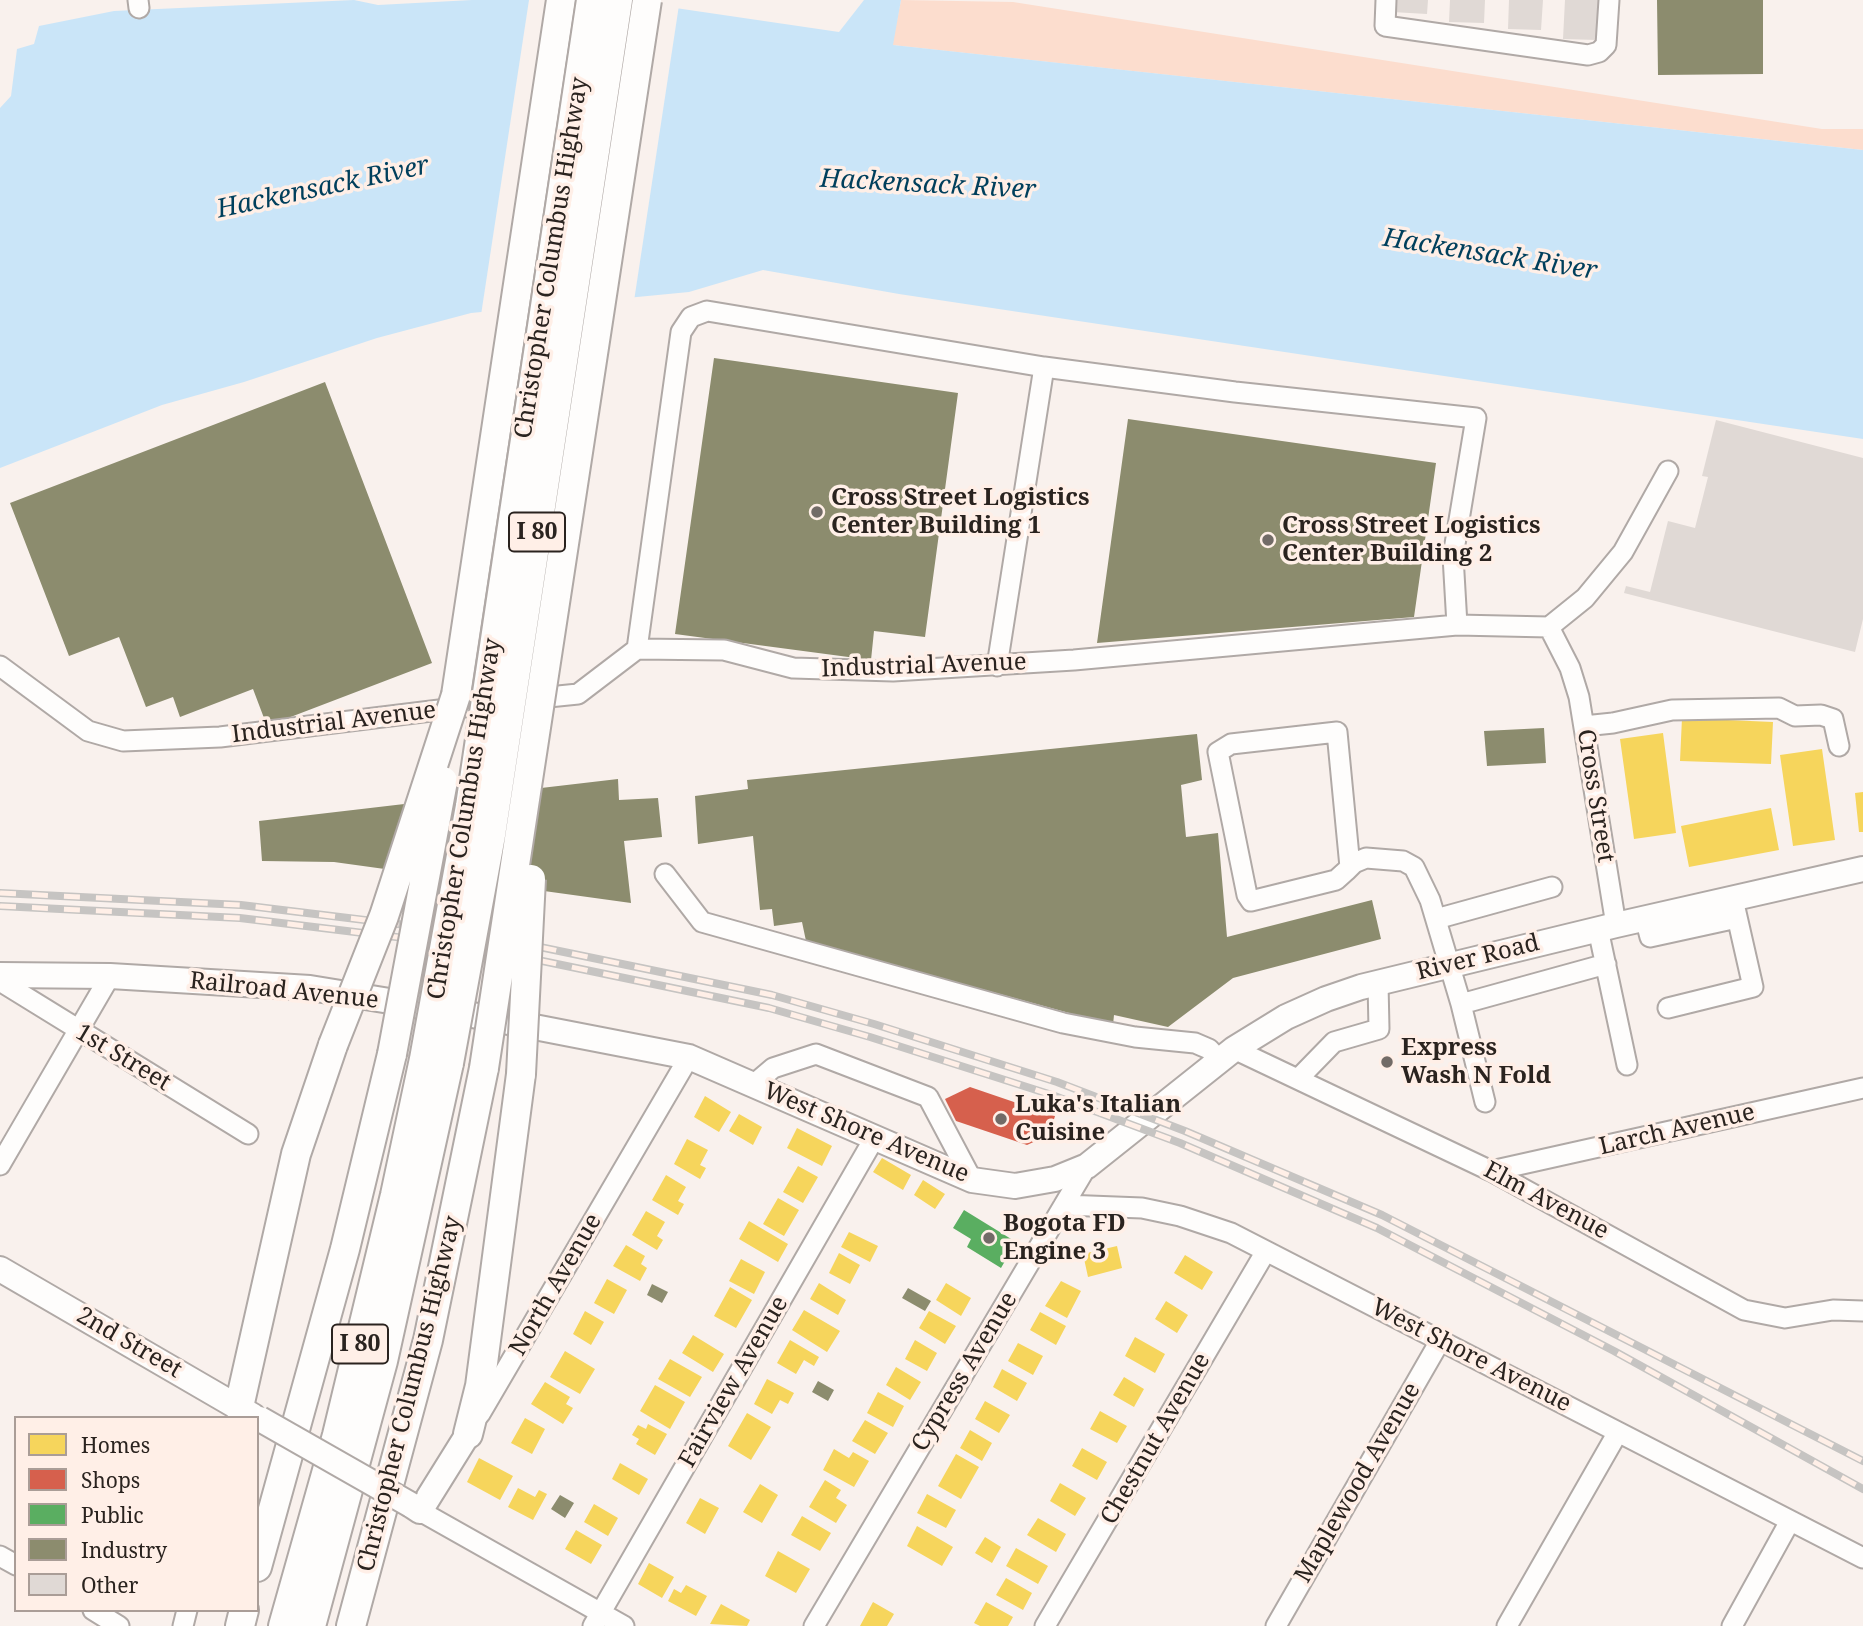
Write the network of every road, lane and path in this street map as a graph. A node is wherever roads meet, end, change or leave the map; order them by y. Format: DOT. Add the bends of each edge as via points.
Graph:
graph roads {
  1 [pos="561,0"];
  2 [pos="591,0"];
  3 [pos="618,0"];
  4 [pos="647,0"];
  5 [pos="1386,0"];
  6 [pos="1609,0"];
  7 [pos="1044,367"];
  8 [pos="1668,471"];
  9 [pos="1457,625"];
  10 [pos="1549,627"];
  11 [pos="637,649"];
  12 [pos="0,666"];
  13 [pos="997,666"];
  14 [pos="456,695"];
  15 [pos="539,715"];
  16 [pos="1584,726"];
  17 [pos="1839,746"];
  18 [pos="1350,867"];
  19 [pos="1863,869"];
  20 [pos="664,874"];
  21 [pos="1552,887"];
  22 [pos="1735,908"];
  23 [pos="1436,919"];
  24 [pos="1607,927"];
  25 [pos="1606,964"];
  26 [pos="1449,965"];
  27 [pos="0,975"];
  28 [pos="110,976"];
  29 [pos="0,981"];
  30 [pos="1378,983"];
  31 [pos="1461,1004"];
  32 [pos="1668,1008"];
  33 [pos="79,1031"];
  34 [pos="1227,1055"];
  35 [pos="689,1057"];
  36 [pos="437,1061"];
  37 [pos="1627,1065"];
  38 [pos="1298,1079"];
  39 [pos="753,1085"];
  40 [pos="1863,1088"];
  41 [pos="1485,1102"];
  42 [pos="1132,1133"];
  43 [pos="248,1134"];
  44 [pos="875,1138"];
  45 [pos="0,1164"];
  46 [pos="1087,1166"];
  47 [pos="1491,1171"];
  48 [pos="972,1180"];
  49 [pos="1064,1205"];
  50 [pos="1266,1251"];
  51 [pos="0,1269"];
  52 [pos="1863,1311"];
  53 [pos="1440,1341"];
  54 [pos="250,1416"];
  55 [pos="259,1421"];
  56 [pos="1618,1432"];
  57 [pos="468,1433"];
  58 [pos="416,1508"];
  59 [pos="1790,1521"];
  60 [pos="1863,1558"];
  61 [pos="259,1560"];
  62 [pos="96,1612"];
  63 [pos="597,1619"];
  64 [pos="119,1626"];
  65 [pos="283,1626"];
  66 [pos="310,1626"];
  67 [pos="351,1626"];
  68 [pos="624,1626"];
  69 [pos="814,1626"];
  70 [pos="1045,1626"];
  71 [pos="1276,1626"];
  72 [pos="1507,1626"];
  73 [pos="1732,1626"];
  1 -- 14 [label="highway, Christopher Columbus Highway / I 80"];
  2 -- 36 [label="highway, Christopher Columbus Highway / I 80, bridge" via="471,797"];
  3 -- 36 [label="highway, Christopher Columbus Highway / I 80, bridge" via="491,835"];
  4 -- 15 [label="highway, Christopher Columbus Highway / I 80, bridge"];
  5 -- 6 [label="street" via="1385,26 1588,55 1606,45"];
  7 -- 9 [label="street" via="1476,418 1453,555"];
  7 -- 11 [label="street" via="707,311 691,317 681,332"];
  7 -- 13 [label="street"];
  8 -- 10 [label="street" via="1623,552 1585,598"];
  9 -- 10 [label="street, Industrial Avenue"];
  9 -- 13 [label="street, Industrial Avenue"];
  10 -- 16 [label="street, Cross Street" via="1570,668"];
  11 -- 12 [label="street, Industrial Avenue" via="578,694 220,737 123,741 88,731"];
  11 -- 13 [label="street, Industrial Avenue" via="724,650 793,668 835,671"];
  14 -- 54 [label="highway, bridge" via="384,916 296,1154"];
  14 -- 61 [label="highway, Christopher Columbus Highway / I 80, bridge" via="392,1054 345,1249"];
  15 -- 57 [label="highway, bridge" via="521,1073 480,1386"];
  15 -- 67 [label="highway, Christopher Columbus Highway / I 80, bridge" via="484,1068 422,1365"];
  16 -- 17 [label="street" via="1672,710 1779,708 1795,716 1833,719"];
  16 -- 24 [label="street, Cross Street"];
  18 -- 18 [label="street" via="1335,880 1251,901 1218,752 1231,744 1337,732"];
  18 -- 23 [label="street" via="1366,858 1403,861 1413,867"];
  19 -- 22 [label="main road, River Road"];
  20 -- 34 [label="street, Elm Avenue" via="702,922 1062,1023 1195,1043"];
  21 -- 23 [label="street"];
  22 -- 24 [label="main road, River Road"];
  22 -- 32 [label="street" via="1753,987"];
  23 -- 26 [label="street"];
  24 -- 25 [label="street, Cross Street"];
  24 -- 26 [label="main road, River Road"];
  25 -- 31 [label="street"];
  25 -- 37 [label="street, Cross Street"];
  26 -- 30 [label="main road, River Road"];
  26 -- 31 [label="street"];
  27 -- 28 [label="main road, Railroad Avenue"];
  28 -- 33 [label="street"];
  28 -- 35 [label="main road, Railroad Avenue" via="310,988"];
  29 -- 33 [label="street, 1st Street"];
  30 -- 34 [label="main road, River Road" via="1286,1017"];
  30 -- 38 [label="street" via="1379,1029 1334,1042"];
  31 -- 41 [label="street"];
  33 -- 43 [label="street, 1st Street"];
  33 -- 45 [label="street"];
  34 -- 38 [label="street, Elm Avenue"];
  34 -- 42 [label="main road, River Road"];
  35 -- 39 [label="main road, West Shore Avenue"];
  35 -- 57 [label="street, North Avenue"];
  36 -- 65 [label="highway, Christopher Columbus Highway / I 80"];
  36 -- 66 [label="highway, Christopher Columbus Highway / I 80" via="383,1361"];
  38 -- 47 [label="street, Elm Avenue"];
  39 -- 44 [label="main road, West Shore Avenue"];
  39 -- 48 [label="street" via="773,1068 816,1054 928,1097"];
  40 -- 47 [label="street, Larch Avenue"];
  42 -- 46 [label="main road, Cypress Avenue"];
  44 -- 48 [label="main road, West Shore Avenue"];
  44 -- 63 [label="street, Fairview Avenue"];
  46 -- 48 [label="main road, West Shore Avenue" via="1027,1185"];
  46 -- 49 [label="street, Cypress Avenue"];
  47 -- 52 [label="street, Elm Avenue" via="1744,1310 1785,1318 1833,1310"];
  49 -- 50 [label="street, West Shore Avenue" via="1129,1207 1180,1216"];
  49 -- 69 [label="street, Cypress Avenue"];
  50 -- 53 [label="street, West Shore Avenue"];
  50 -- 70 [label="street, Chestnut Avenue"];
  51 -- 54 [label="main road, 2nd Street"];
  53 -- 56 [label="street, West Shore Avenue"];
  53 -- 71 [label="street, Maplewood Avenue"];
  55 -- 58 [label="main road, 2nd Street, bridge"];
  56 -- 59 [label="street, West Shore Avenue"];
  56 -- 72 [label="street"];
  57 -- 58 [label="main road, North Avenue"];
  58 -- 63 [label="street"];
  59 -- 60 [label="street, West Shore Avenue"];
  59 -- 73 [label="street"];
  62 -- 64 [label="street"];
  63 -- 68 [label="street"];
}
